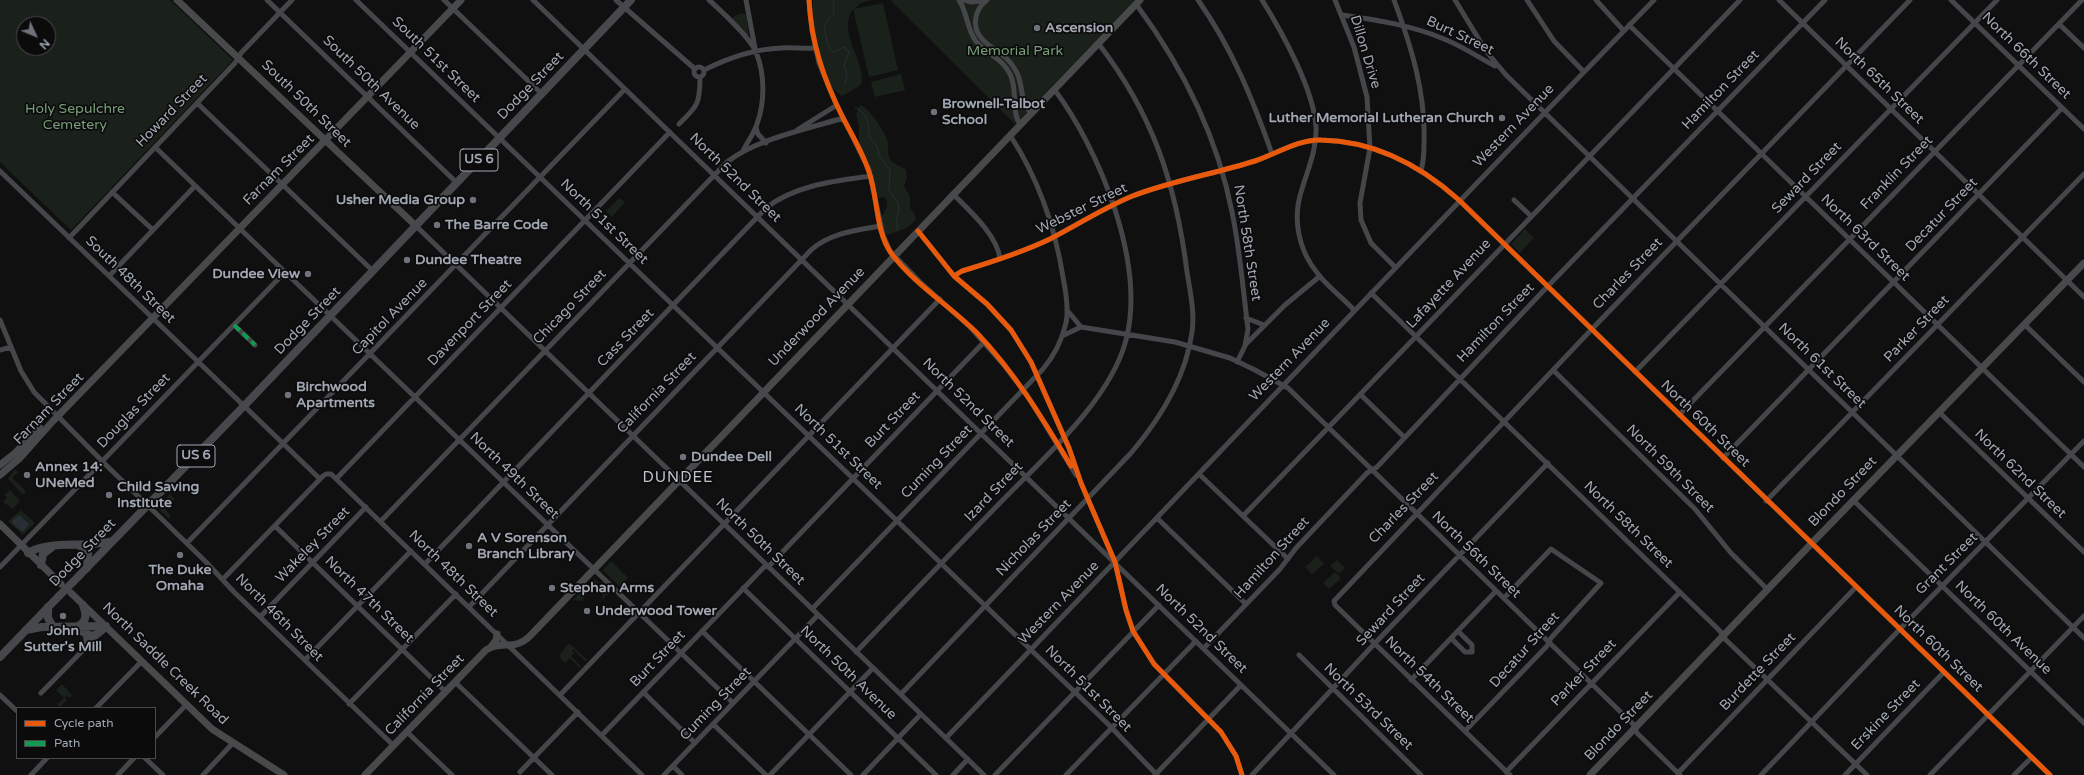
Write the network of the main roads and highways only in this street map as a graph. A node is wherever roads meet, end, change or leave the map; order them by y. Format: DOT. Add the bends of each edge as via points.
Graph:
graph roads {
  1 [pos="177,0"];
  2 [pos="461,0"];
  3 [pos="631,0"];
  4 [pos="1138,2"];
  5 [pos="326,141"];
  6 [pos="416,226"];
  7 [pos="2084,263"];
  8 [pos="57,415"];
  9 [pos="0,465"];
  10 [pos="0,475"];
  11 [pos="0,524"];
  12 [pos="0,531"];
  13 [pos="112,541"];
  14 [pos="78,544"];
  15 [pos="20,546"];
  16 [pos="53,546"];
  17 [pos="28,553"];
  18 [pos="41,565"];
  19 [pos="87,568"];
  20 [pos="61,584"];
  21 [pos="71,594"];
  22 [pos="83,605"];
  23 [pos="48,607"];
  24 [pos="106,626"];
  25 [pos="53,627"];
  26 [pos="75,627"];
  27 [pos="26,630"];
  28 [pos="497,634"];
  29 [pos="87,635"];
  30 [pos="88,644"];
  31 [pos="490,648"];
  32 [pos="0,655"];
  33 [pos="1593,774"];
  34 [pos="284,775"];
  35 [pos="366,775"];
  1 -- 5 [label="main road, South 50th Street"];
  2 -- 5 [label="main road, Farnam Street"];
  3 -- 6 [label="highway, Dodge Street / US 6"];
  4 -- 31 [label="main road, Underwood Avenue" via="525,640 510,646 497,645"];
  5 -- 6 [label="main road, South 50th Street"];
  5 -- 8 [label="main road, Farnam Street"];
  6 -- 13 [label="highway, Dodge Street / US 6"];
  7 -- 33 [label="main road, Blondo Street" via="1767,589"];
  8 -- 9 [label="main road, Farnam Street"];
  8 -- 10 [label="main road, Farnam Street" via="20,458"];
  11 -- 15 [label="main road"];
  12 -- 15 [label="main road"];
  13 -- 14 [label="highway"];
  13 -- 19 [label="highway, Dodge Street / US 6"];
  14 -- 16 [label="highway"];
  14 -- 19 [label="highway" via="88,553"];
  15 -- 17 [label="main road"];
  16 -- 17 [label="highway" via="34,549"];
  16 -- 18 [label="highway" via="43,554"];
  17 -- 18 [label="main road"];
  18 -- 20 [label="main road"];
  19 -- 23 [label="highway, Dodge Street / US 6, bridge"];
  21 -- 22 [label="main road, North Saddle Creek Road"];
  22 -- 24 [label="main road, North Saddle Creek Road"];
  22 -- 26 [label="highway" via="85,619"];
  23 -- 25 [label="highway" via="48,618"];
  23 -- 27 [label="highway, Dodge Street / US 6"];
  24 -- 26 [label="highway"];
  24 -- 29 [label="highway" via="98,635"];
  24 -- 34 [label="main road, North Saddle Creek Road" via="212,730"];
  25 -- 26 [label="highway"];
  25 -- 27 [label="highway"];
  26 -- 29 [label="highway"];
  27 -- 32 [label="highway, Dodge Street / US 6"];
  28 -- 31 [label="main road, California Street"];
  29 -- 30 [label="highway"];
  31 -- 35 [label="main road, California Street"];
}
